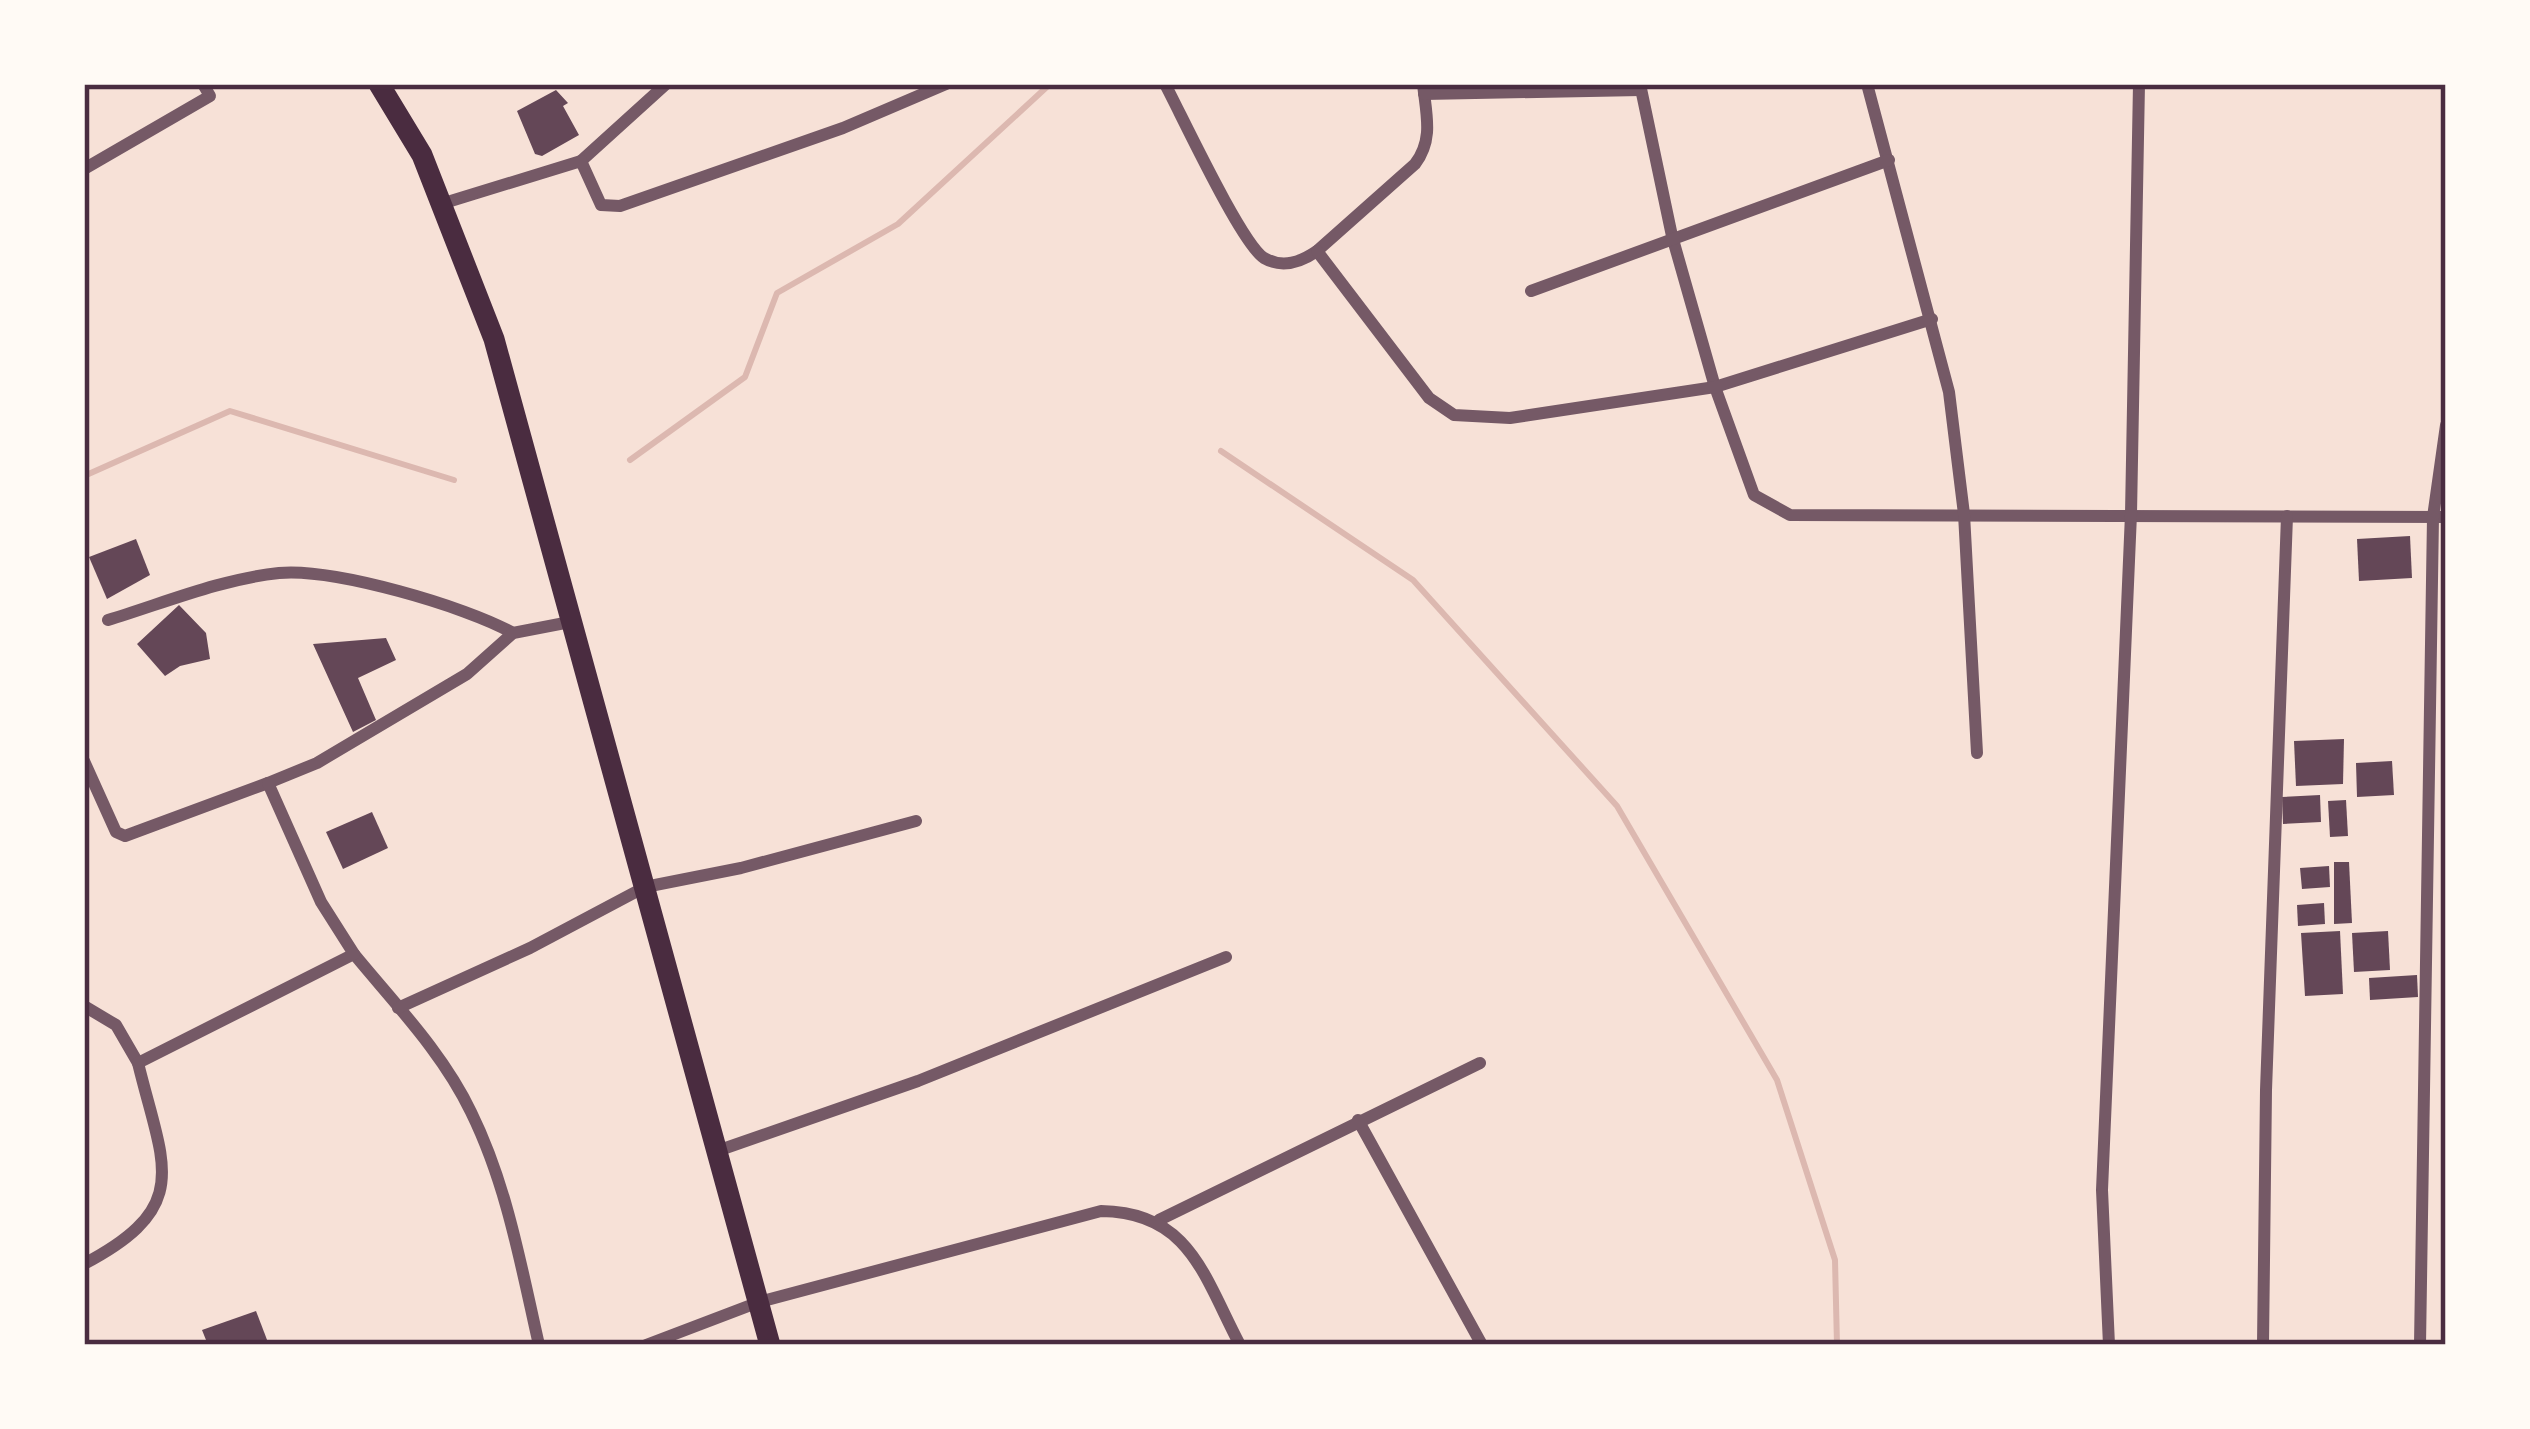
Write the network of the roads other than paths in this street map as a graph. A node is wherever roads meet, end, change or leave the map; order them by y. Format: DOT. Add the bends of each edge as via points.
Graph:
graph roads {
  1 [pos="203,84"];
  2 [pos="380,84"];
  3 [pos="666,84"];
  4 [pos="946,84"];
  5 [pos="1165,84"];
  6 [pos="1867,84"];
  7 [pos="2139,84"];
  8 [pos="1641,87"];
  9 [pos="1423,89"];
  10 [pos="1889,160"];
  11 [pos="581,161"];
  12 [pos="84,169"];
  13 [pos="441,204"];
  14 [pos="1672,236"];
  15 [pos="1317,251"];
  16 [pos="1531,290"];
  17 [pos="1932,319"];
  18 [pos="1715,387"];
  19 [pos="2446,425"];
  20 [pos="1964,514"];
  21 [pos="2131,514"];
  22 [pos="2287,515"];
  23 [pos="2440,517"];
  24 [pos="108,620"];
  25 [pos="570,622"];
  26 [pos="513,633"];
  27 [pos="1977,753"];
  28 [pos="84,761"];
  29 [pos="268,783"];
  30 [pos="916,820"];
  31 [pos="645,887"];
  32 [pos="354,954"];
  33 [pos="1226,957"];
  34 [pos="86,1008"];
  35 [pos="398,1008"];
  36 [pos="138,1063"];
  37 [pos="1480,1063"];
  38 [pos="1358,1120"];
  39 [pos="717,1151"];
  40 [pos="1159,1220"];
  41 [pos="84,1264"];
  42 [pos="759,1302"];
  43 [pos="539,1345"];
  44 [pos="646,1345"];
  45 [pos="770,1345"];
  46 [pos="1240,1345"];
  47 [pos="1482,1345"];
  48 [pos="2109,1345"];
  49 [pos="2264,1345"];
  50 [pos="2420,1345"];
  1 -- 12 [label="street" via="210,96"];
  2 -- 13 [label="main road"];
  3 -- 11 [label="street"];
  4 -- 11 [label="street" via="609,209"];
  5 -- 15 [label="street" via="1254,248 1283,264"];
  6 -- 10 [label="street"];
  7 -- 21 [label="street"];
  8 -- 9 [label="street"];
  8 -- 14 [label="street"];
  9 -- 15 [label="street" via="1427,148"];
  10 -- 14 [label="street"];
  10 -- 17 [label="street"];
  11 -- 13 [label="street"];
  13 -- 25 [label="main road" via="494,339"];
  14 -- 16 [label="street"];
  14 -- 18 [label="street"];
  15 -- 18 [label="street" via="1429,398 1454,415 1510,418"];
  17 -- 18 [label="street"];
  17 -- 20 [label="street"];
  18 -- 20 [label="street" via="1754,495 1774,508 1790,515"];
  19 -- 23 [label="street"];
  20 -- 21 [label="street"];
  20 -- 27 [label="street"];
  21 -- 22 [label="street"];
  21 -- 48 [label="street" via="2102,1190"];
  22 -- 23 [label="street"];
  22 -- 49 [label="street"];
  23 -- 50 [label="street"];
  24 -- 26 [label="street" via="284,572 424,596"];
  25 -- 26 [label="street"];
  25 -- 31 [label="main road"];
  26 -- 29 [label="street" via="466,674 317,763"];
  28 -- 29 [label="street" via="125,836"];
  29 -- 32 [label="street" via="321,902"];
  30 -- 31 [label="street"];
  31 -- 35 [label="street"];
  31 -- 39 [label="main road"];
  32 -- 35 [label="street"];
  32 -- 36 [label="street"];
  33 -- 39 [label="street" via="918,1081"];
  34 -- 36 [label="street" via="116,1024"];
  35 -- 43 [label="street" via="471,1112 503,1192"];
  36 -- 41 [label="street" via="159,1141 158,1202 128,1241"];
  37 -- 38 [label="street"];
  38 -- 40 [label="street"];
  38 -- 47 [label="street"];
  39 -- 42 [label="main road"];
  40 -- 42 [label="street" via="1101,1211"];
  40 -- 46 [label="street" via="1192,1256"];
  42 -- 44 [label="street"];
  42 -- 45 [label="main road"];
}
